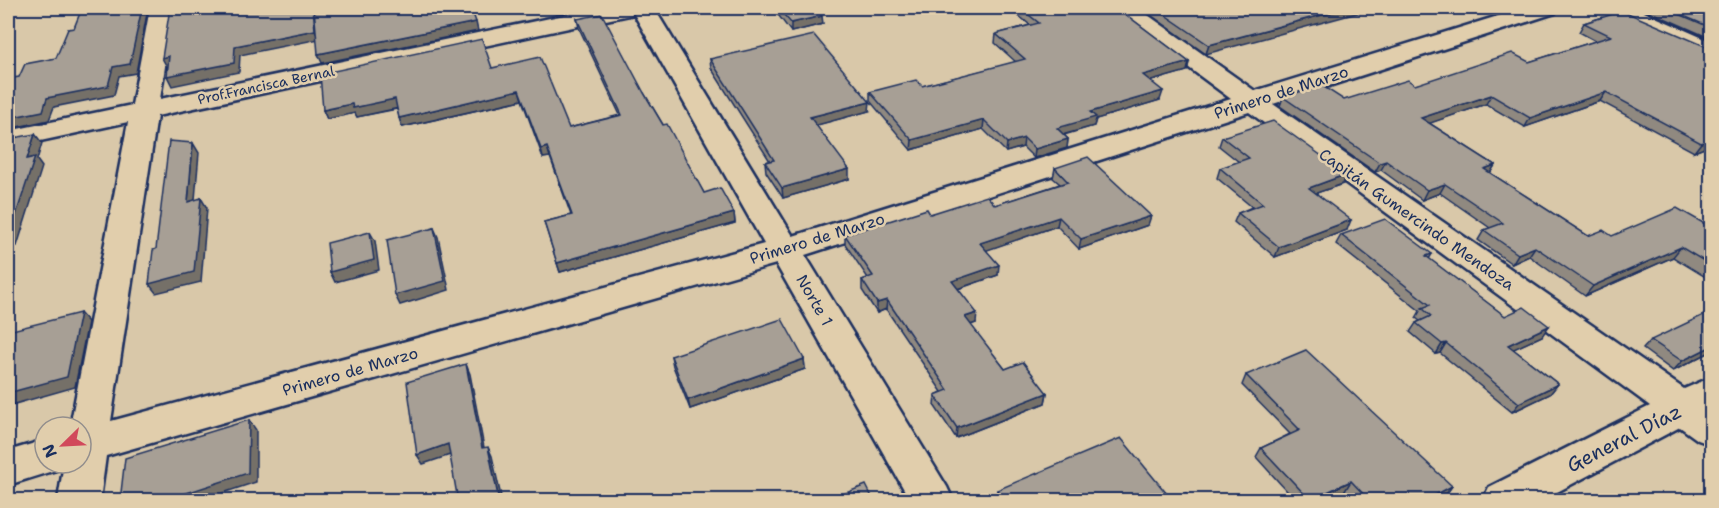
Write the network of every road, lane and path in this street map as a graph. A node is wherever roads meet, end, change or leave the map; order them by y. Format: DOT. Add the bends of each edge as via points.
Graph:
graph roads {
  1 [pos="162,8"];
  2 [pos="630,8"];
  3 [pos="642,8"];
  4 [pos="1124,8"];
  5 [pos="1547,8"];
  6 [pos="1617,8"];
  7 [pos="1712,52"];
  8 [pos="1251,101"];
  9 [pos="145,111"];
  10 [pos="8,139"];
  11 [pos="785,250"];
  12 [pos="1702,410"];
  13 [pos="90,415"];
  14 [pos="93,443"];
  15 [pos="33,461"];
  16 [pos="8,468"];
  17 [pos="82,475"];
  18 [pos="80,501"];
  19 [pos="932,501"];
  20 [pos="1504,501"];
  1 -- 9 [label="street"];
  2 -- 9 [label="street, Prof.Francisca Bernal"];
  3 -- 11 [label="street, Norte 1"];
  4 -- 8 [label="street, Capitán Gumercindo Mendoza"];
  5 -- 8 [label="street, Primero de Marzo"];
  6 -- 7 [label="street"];
  8 -- 11 [label="street, Primero de Marzo"];
  8 -- 12 [label="street, Capitán Gumercindo Mendoza"];
  9 -- 10 [label="street, Prof.Francisca Bernal"];
  9 -- 13 [label="street"];
  11 -- 14 [label="street, Primero de Marzo"];
  11 -- 19 [label="street, Norte 1"];
  12 -- 20 [label="street, General Díaz"];
  15 -- 16 [label="street"];
  17 -- 18 [label="street"];
}
